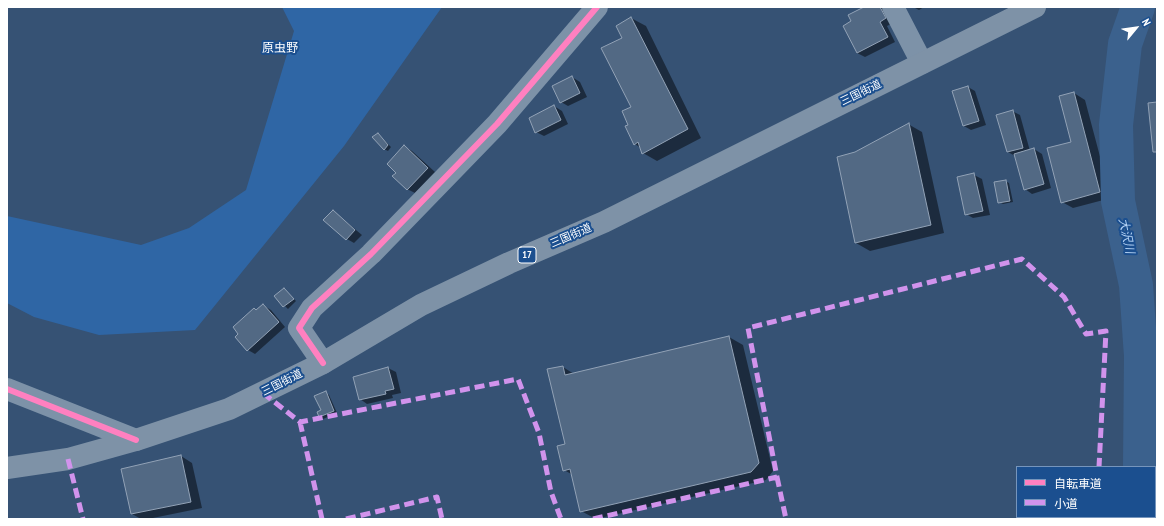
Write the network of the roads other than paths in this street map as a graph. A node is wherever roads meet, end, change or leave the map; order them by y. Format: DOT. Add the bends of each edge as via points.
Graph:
graph roads {
  1 [pos="597,7"];
  2 [pos="893,7"];
  3 [pos="1035,7"];
  4 [pos="922,63"];
  5 [pos="323,363"];
  6 [pos="7,389"];
  7 [pos="136,440"];
  8 [pos="7,468"];
  1 -- 5 [label="street" via="496,124 371,254 312,308 299,328"];
  2 -- 4 [label="street"];
  3 -- 4 [label="highway, 三国街道 / 17"];
  4 -- 5 [label="highway, 三国街道 / 17" via="604,222 421,305"];
  5 -- 7 [label="highway, 三国街道 / 17" via="229,409"];
  6 -- 7 [label="street"];
  7 -- 8 [label="highway, 三国街道 / 17" via="68,459"];
}
